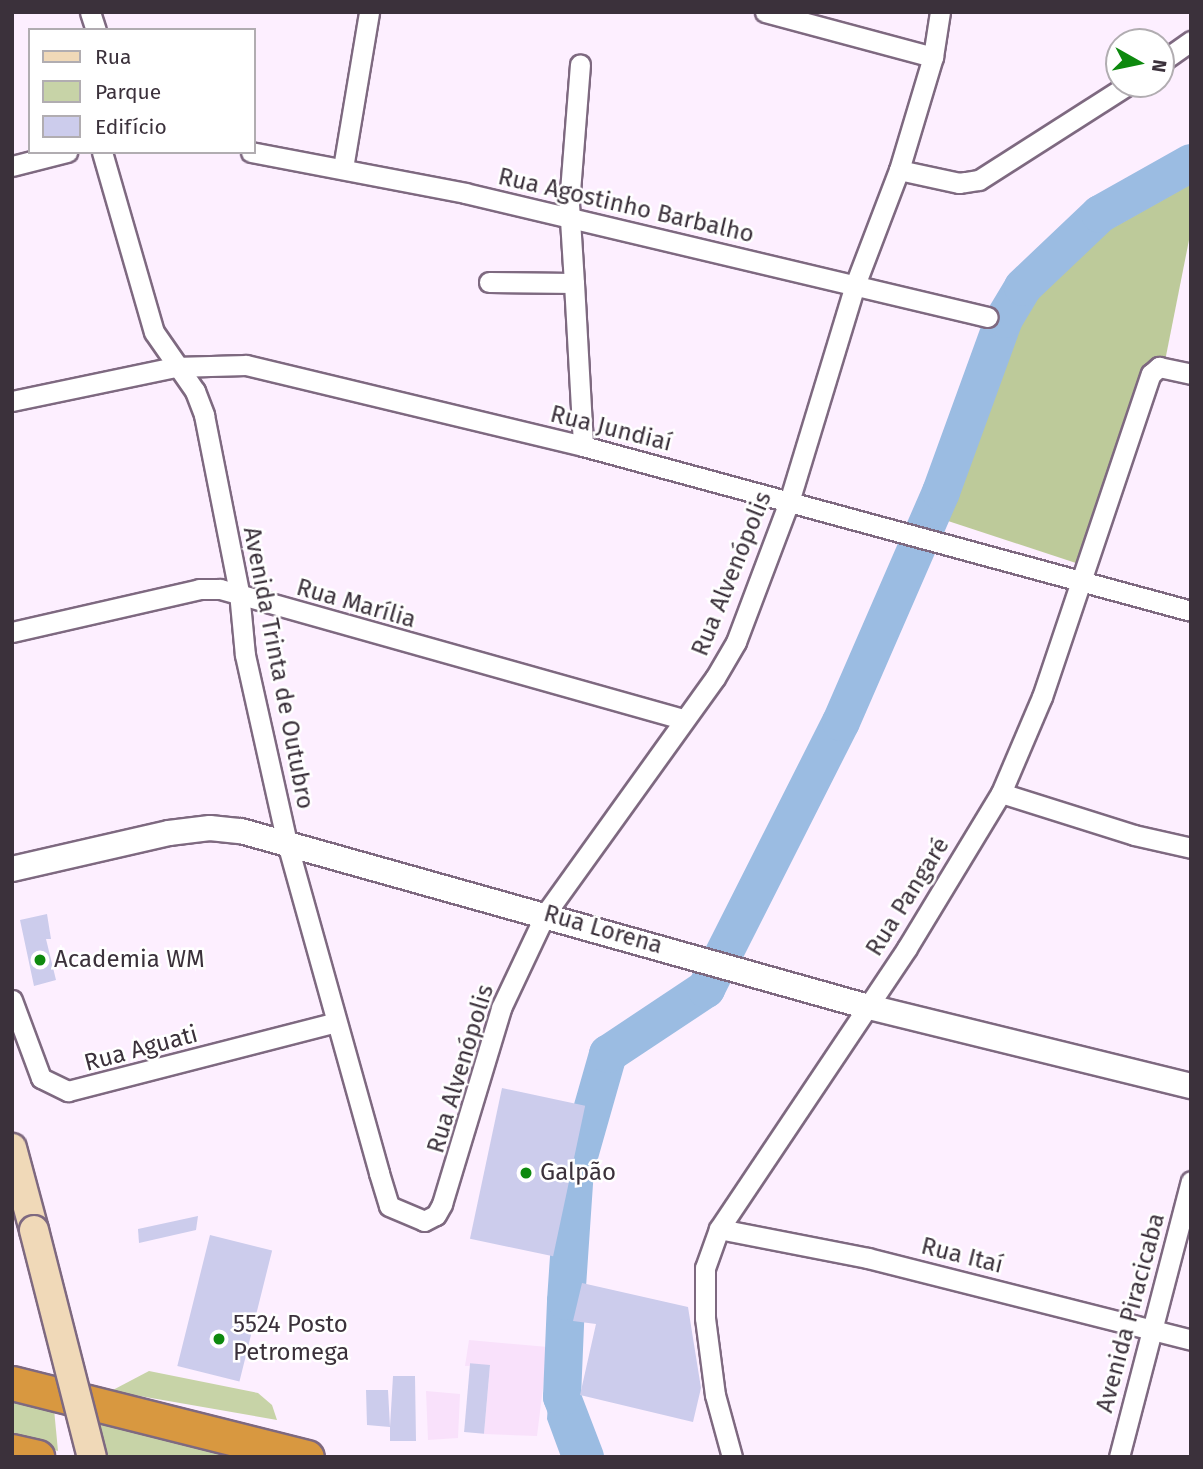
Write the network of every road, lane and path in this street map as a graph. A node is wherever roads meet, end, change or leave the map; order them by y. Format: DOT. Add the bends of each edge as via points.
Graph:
graph roads {
  1 [pos="369,12"];
  2 [pos="765,12"];
  3 [pos="940,12"];
  4 [pos="1191,41"];
  5 [pos="1175,52"];
  6 [pos="933,57"];
  7 [pos="580,64"];
  8 [pos="1107,98"];
  9 [pos="256,153"];
  10 [pos="59,154"];
  11 [pos="103,154"];
  12 [pos="12,166"];
  13 [pos="343,168"];
  14 [pos="899,170"];
  15 [pos="570,218"];
  16 [pos="489,282"];
  17 [pos="574,283"];
  18 [pos="855,285"];
  19 [pos="988,317"];
  20 [pos="175,367"];
  21 [pos="1185,372"];
  22 [pos="12,401"];
  23 [pos="583,446"];
  24 [pos="789,502"];
  25 [pos="1082,583"];
  26 [pos="239,592"];
  27 [pos="1191,611"];
  28 [pos="12,632"];
  29 [pos="684,719"];
  30 [pos="1001,793"];
  31 [pos="287,844"];
  32 [pos="1191,848"];
  33 [pos="12,869"];
  34 [pos="546,914"];
  35 [pos="12,1000"];
  36 [pos="865,1006"];
  37 [pos="336,1022"];
  38 [pos="1191,1086"];
  39 [pos="12,1148"];
  40 [pos="1191,1181"];
  41 [pos="424,1221"];
  42 [pos="719,1230"];
  43 [pos="1152,1330"];
  44 [pos="1191,1340"];
  45 [pos="12,1383"];
  46 [pos="12,1451"];
  47 [pos="37,1457"];
  48 [pos="92,1457"];
  49 [pos="307,1457"];
  50 [pos="732,1457"];
  51 [pos="1119,1457"];
  1 -- 13 [label="street"];
  2 -- 6 [label="street"];
  3 -- 6 [label="street, Rua Alvenópolis"];
  4 -- 5 [label="street"];
  6 -- 14 [label="street, Rua Alvenópolis"];
  7 -- 15 [label="street"];
  8 -- 14 [label="street" via="978,180 959,183"];
  9 -- 13 [label="street, Rua Agostinho Barbalho"];
  10 -- 12 [label="street"];
  11 -- 20 [label="street, Avenida Trinta de Outubro" via="154,332"];
  13 -- 15 [label="street, Rua Agostinho Barbalho"];
  14 -- 18 [label="street, Rua Alvenópolis"];
  15 -- 17 [label="street"];
  15 -- 18 [label="street, Rua Agostinho Barbalho"];
  16 -- 17 [label="street"];
  17 -- 23 [label="street"];
  18 -- 19 [label="street, Rua Agostinho Barbalho"];
  18 -- 24 [label="street, Rua Alvenópolis"];
  20 -- 22 [label="street, Rua Jundiaí"];
  20 -- 23 [label="street, Rua Jundiaí" via="246,365"];
  20 -- 26 [label="street, Avenida Trinta de Outubro" via="195,391 204,415"];
  21 -- 25 [label="street, Rua Pangaré" via="1159,367 1151,374"];
  23 -- 24 [label="street, Rua Jundiaí"];
  24 -- 25 [label="street, Rua Jundiaí" via="908,531"];
  24 -- 29 [label="street, Rua Alvenópolis" via="736,642"];
  25 -- 27 [label="street, Rua Jundiaí"];
  25 -- 30 [label="street, Rua Pangaré" via="1042,697"];
  26 -- 28 [label="street, Rua Marília" via="199,589"];
  26 -- 29 [label="street, Rua Marília" via="294,613"];
  26 -- 31 [label="street, Avenida Trinta de Outubro" via="245,655"];
  29 -- 34 [label="street, Rua Alvenópolis"];
  30 -- 32 [label="street"];
  30 -- 36 [label="street, Rua Pangaré" via="907,948"];
  31 -- 33 [label="street, Rua Lorena" via="210,828 169,832"];
  31 -- 34 [label="street, Rua Lorena"];
  31 -- 37 [label="street, Avenida Trinta de Outubro"];
  34 -- 36 [label="street, Rua Lorena"];
  34 -- 41 [label="street, Rua Alvenópolis" via="501,1008 442,1204 436,1215"];
  35 -- 37 [label="street, Rua Aguati" via="41,1078 68,1091"];
  36 -- 38 [label="street, Rua Lorena"];
  36 -- 42 [label="street, Rua Pangaré"];
  37 -- 41 [label="street, Avenida Trinta de Outubro" via="389,1206"];
  39 -- 48 [label="main road, bridge"];
  40 -- 43 [label="street, Avenida Piracicaba"];
  42 -- 43 [label="street, Rua Itaí" via="868,1258"];
  42 -- 50 [label="street, Rua Pangaré" via="705,1268 705,1318 715,1395"];
  43 -- 44 [label="street, Rua Itaí"];
  43 -- 51 [label="street, Avenida Piracicaba"];
  45 -- 49 [label="highway"];
  46 -- 47 [label="highway"];
}
